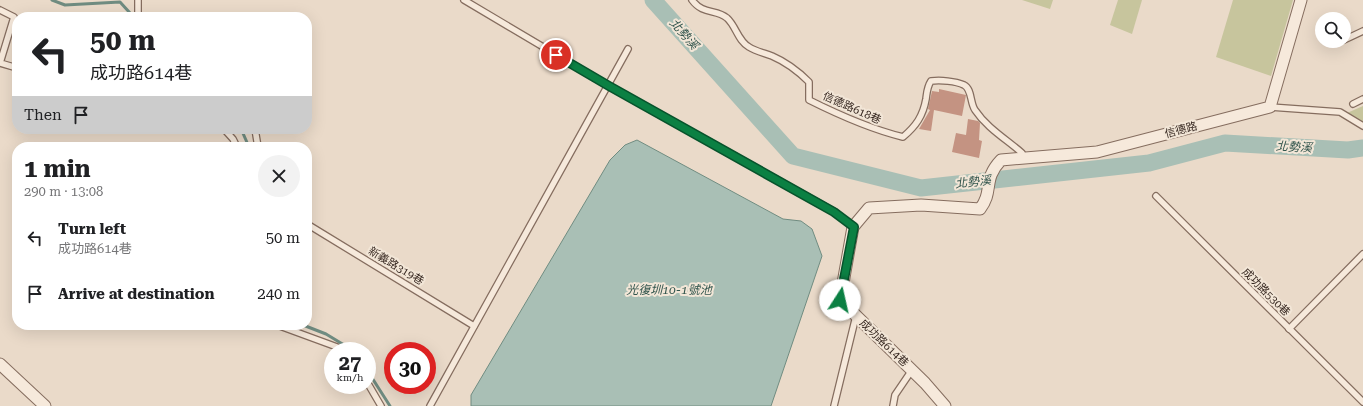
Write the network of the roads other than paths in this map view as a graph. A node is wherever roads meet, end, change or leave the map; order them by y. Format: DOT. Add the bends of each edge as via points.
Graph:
graph roads {
  1 [pos="138,0"];
  2 [pos="464,0"];
  3 [pos="692,0"];
  4 [pos="1301,0"];
  5 [pos="0,10"];
  6 [pos="138,12"];
  7 [pos="12,16"];
  8 [pos="12,24"];
  9 [pos="1363,31"];
  10 [pos="1351,36"];
  11 [pos="628,49"];
  12 [pos="12,67"];
  13 [pos="609,86"];
  14 [pos="1363,99"];
  15 [pos="1352,104"];
  16 [pos="1270,107"];
  17 [pos="1363,126"];
  18 [pos="1024,158"];
  19 [pos="1156,196"];
  20 [pos="986,201"];
  21 [pos="312,227"];
  22 [pos="854,227"];
  23 [pos="1363,254"];
  24 [pos="856,316"];
  25 [pos="474,326"];
  26 [pos="1289,329"];
  27 [pos="291,330"];
  28 [pos="324,342"];
  29 [pos="0,364"];
  30 [pos="912,370"];
  31 [pos="374,394"];
  32 [pos="1363,402"];
  33 [pos="45,406"];
  34 [pos="381,406"];
  35 [pos="430,406"];
  36 [pos="834,406"];
  37 [pos="893,406"];
  38 [pos="945,406"];
  1 -- 6 [label="lane"];
  2 -- 13 [label="lane"];
  3 -- 18 [label="lane, 信德路618巷" via="705,11 726,18 745,45 776,58 802,75 809,82 810,100 820,105 876,130 902,137 915,127 921,117 931,81 938,80 965,86 969,89 974,110 989,128 1022,153"];
  4 -- 16 [label="street"];
  5 -- 7 [label="lane"];
  8 -- 12 [label="lane" via="0,63"];
  9 -- 10 [label="lane"];
  11 -- 13 [label="lane"];
  13 -- 22 [label="lane" via="834,212"];
  13 -- 25 [label="lane"];
  14 -- 15 [label="lane"];
  16 -- 17 [label="lane" via="1340,112"];
  16 -- 18 [label="street, 信德路" via="1097,152"];
  18 -- 20 [label="street, 信德路" via="1001,160 993,169 989,177"];
  19 -- 26 [label="lane, 成功路530巷"];
  20 -- 22 [label="street, 成功路614巷" via="980,209 921,205 870,208"];
  21 -- 25 [label="lane, 新義路319巷"];
  22 -- 24 [label="street, 成功路614巷" via="840,300"];
  23 -- 26 [label="lane"];
  24 -- 30 [label="street, 成功路614巷"];
  24 -- 36 [label="lane"];
  25 -- 35 [label="lane"];
  26 -- 32 [label="lane, 成功路530巷"];
  27 -- 28 [label="lane"];
  29 -- 33 [label="street"];
  30 -- 37 [label="lane" via="895,395"];
  30 -- 38 [label="street, 成功路614巷"];
  31 -- 34 [label="lane"];
}
